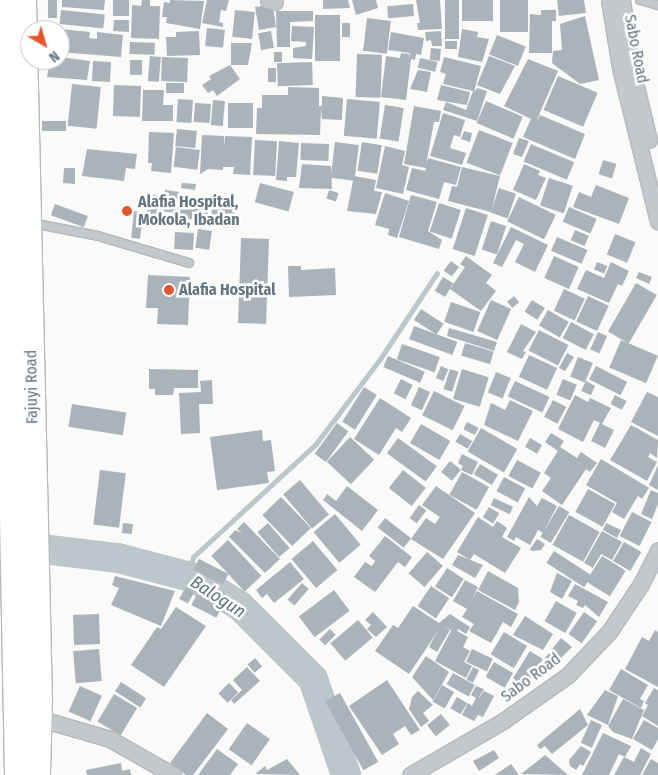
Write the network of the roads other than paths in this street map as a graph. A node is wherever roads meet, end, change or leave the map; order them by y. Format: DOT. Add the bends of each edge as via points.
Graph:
graph roads {
  1 [pos="2,0"];
  2 [pos="22,0"];
  3 [pos="610,0"];
  4 [pos="622,0"];
  5 [pos="640,0"];
  6 [pos="658,5"];
  7 [pos="658,175"];
  8 [pos="18,220"];
  9 [pos="658,221"];
  10 [pos="189,262"];
  11 [pos="25,548"];
  12 [pos="658,550"];
  13 [pos="658,571"];
  14 [pos="38,718"];
  15 [pos="18,775"];
  16 [pos="37,775"];
  17 [pos="173,775"];
  18 [pos="410,775"];
  19 [pos="421,775"];
  1 -- 8 [label="highway, Fajuyi Road"];
  2 -- 8 [label="highway, Fajuyi Road"];
  3 -- 9 [label="street, Sabo Road" via="620,68"];
  4 -- 7 [label="street, Sabo Road" via="632,70"];
  5 -- 6 [label="lane"];
  8 -- 10 [label="lane" via="98,236"];
  8 -- 11 [label="highway, Fajuyi Road"];
  11 -- 14 [label="highway, Fajuyi Road"];
  11 -- 15 [label="highway, Fajuyi Road" via="12,594"];
  12 -- 18 [label="street, Sabo Road" via="641,584 609,632 568,675 503,721"];
  13 -- 19 [label="street, Sabo Road" via="628,621 585,669 494,735"];
  14 -- 16 [label="highway, Fajuyi Road"];
  14 -- 17 [label="street" via="110,739"];
}
